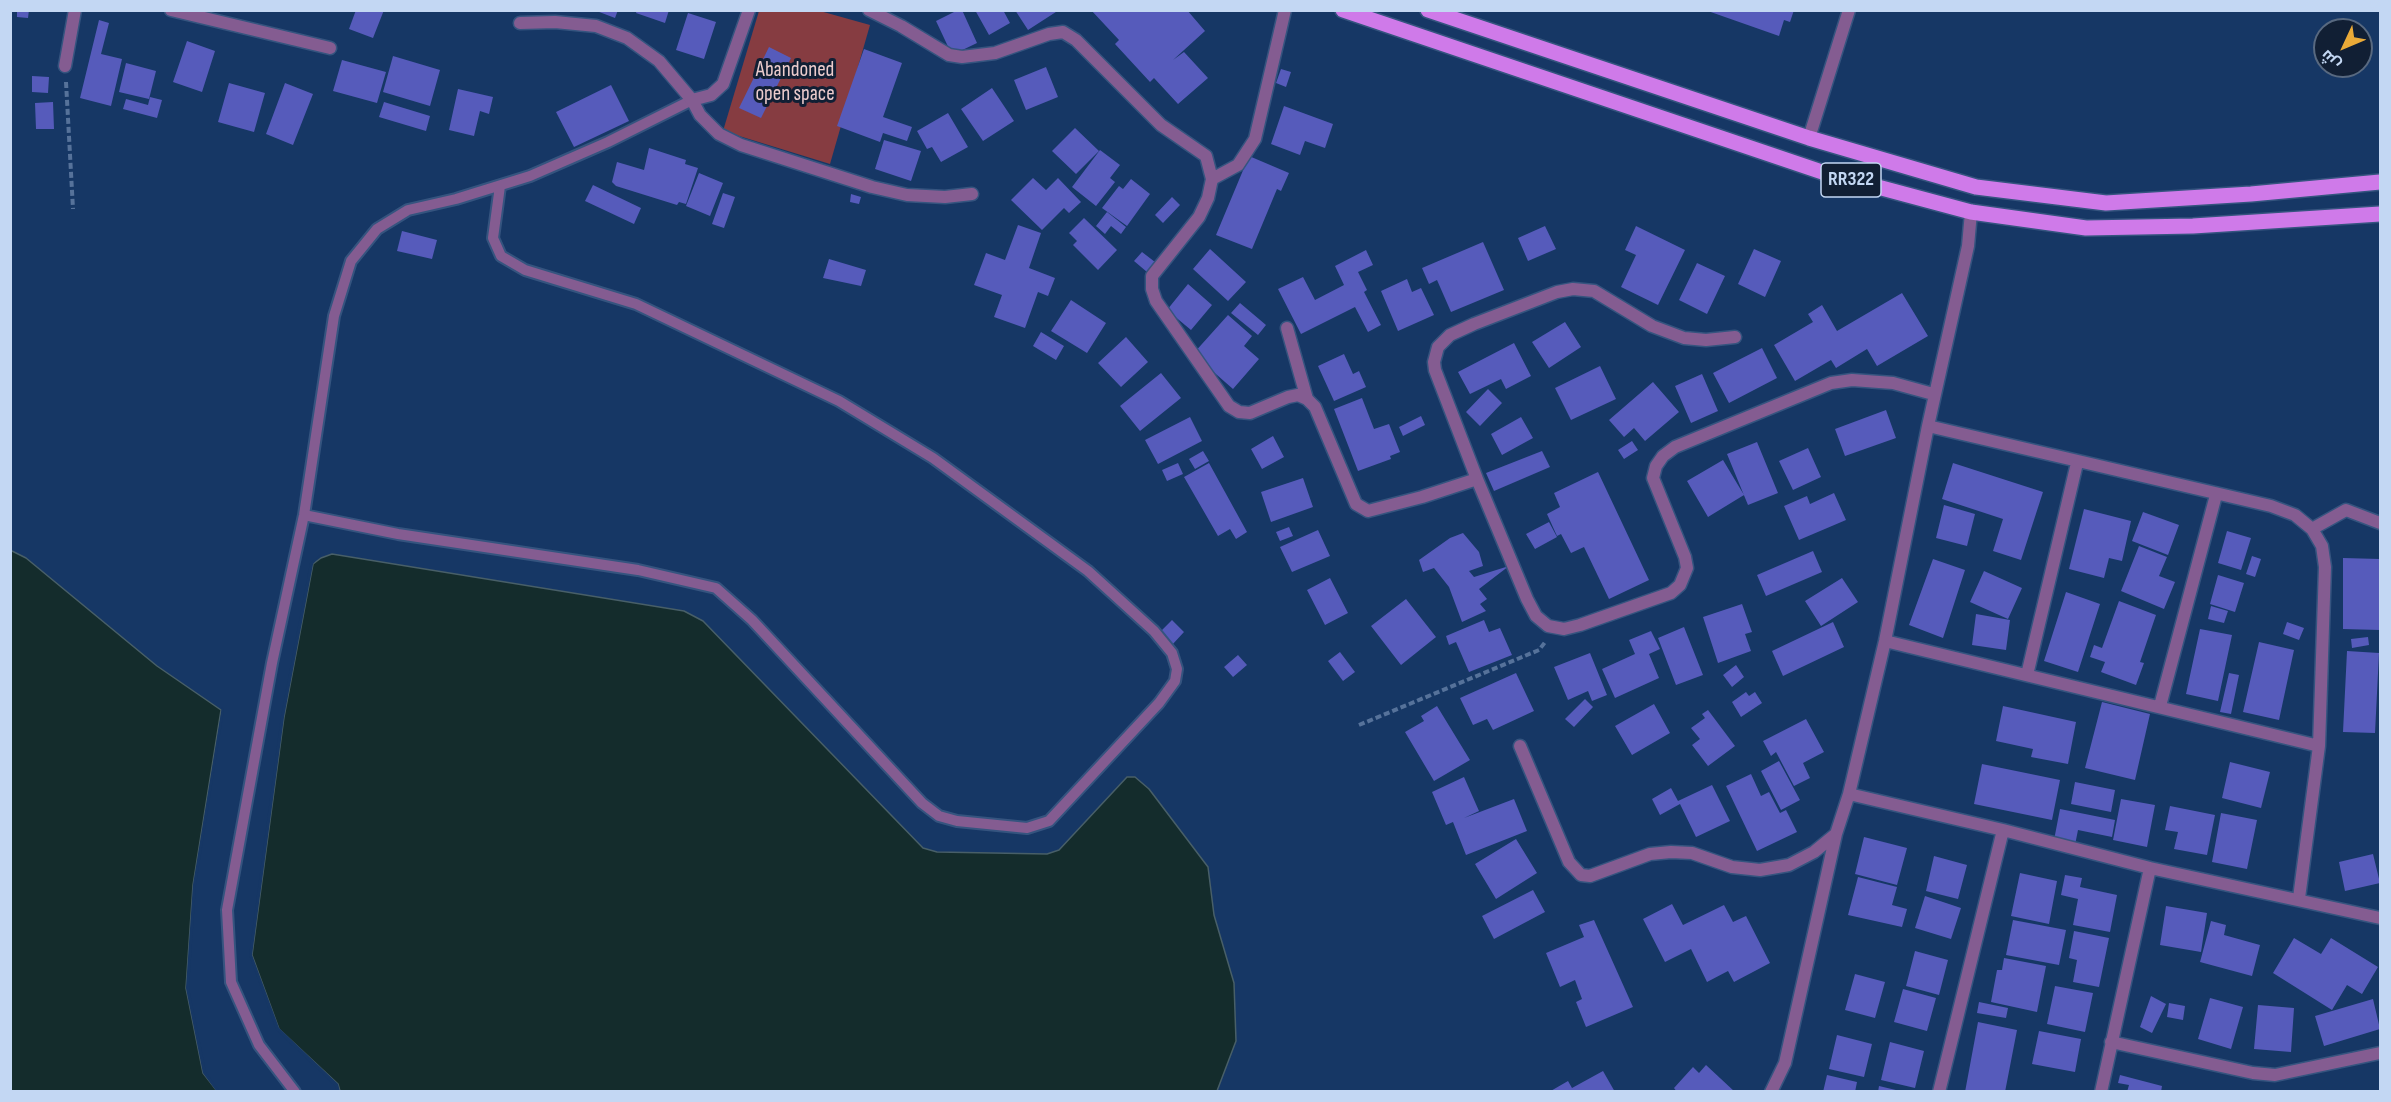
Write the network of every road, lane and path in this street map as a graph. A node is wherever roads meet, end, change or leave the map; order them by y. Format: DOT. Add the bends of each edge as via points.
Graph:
graph roads {
  1 [pos="75,10"];
  2 [pos="171,10"];
  3 [pos="749,10"];
  4 [pos="869,10"];
  5 [pos="1285,10"];
  6 [pos="1342,10"];
  7 [pos="1428,10"];
  8 [pos="1849,10"];
  9 [pos="520,24"];
  10 [pos="330,48"];
  11 [pos="65,66"];
  12 [pos="693,100"];
  13 [pos="1809,138"];
  14 [pos="1212,179"];
  15 [pos="2380,182"];
  16 [pos="500,186"];
  17 [pos="972,194"];
  18 [pos="73,209"];
  19 [pos="1971,212"];
  20 [pos="2380,214"];
  21 [pos="1287,328"];
  22 [pos="1735,337"];
  23 [pos="1933,394"];
  24 [pos="1307,399"];
  25 [pos="1928,426"];
  26 [pos="2077,463"];
  27 [pos="1477,479"];
  28 [pos="2216,495"];
  29 [pos="304,515"];
  30 [pos="2380,523"];
  31 [pos="2312,529"];
  32 [pos="1556,628"];
  33 [pos="1885,641"];
  34 [pos="2028,675"];
  35 [pos="2160,706"];
  36 [pos="1359,726"];
  37 [pos="1520,746"];
  38 [pos="2319,746"];
  39 [pos="1849,794"];
  40 [pos="2002,830"];
  41 [pos="1836,834"];
  42 [pos="2150,868"];
  43 [pos="2299,898"];
  44 [pos="2380,918"];
  45 [pos="2111,1042"];
  46 [pos="2380,1053"];
  47 [pos="295,1092"];
  48 [pos="1771,1092"];
  49 [pos="1940,1092"];
  50 [pos="2101,1092"];
  1 -- 11 [label="street"];
  2 -- 10 [label="street"];
  3 -- 12 [label="street" via="723,84 711,95"];
  4 -- 14 [label="street" via="949,55 962,57 980,57 1063,32 1076,40 1161,125 1206,156"];
  5 -- 14 [label="street" via="1255,139 1238,165"];
  6 -- 19 [label="main road, RR322" via="1822,172"];
  7 -- 13 [label="main road, RR322"];
  8 -- 13 [label="street"];
  9 -- 12 [label="street" via="596,26 627,39 659,60"];
  11 -- 18 [label="path"];
  12 -- 16 [label="lane" via="608,142"];
  12 -- 17 [label="street" via="700,115 718,134 741,145 872,188 908,195"];
  13 -- 15 [label="main road, RR322" via="1976,187 2106,203"];
  14 -- 24 [label="street" via="1199,217 1152,276 1156,301 1229,406 1239,412 1250,412 1288,397 1298,395"];
  16 -- 29 [label="lane" via="408,210 377,229 351,261 334,316"];
  16 -- 29 [label="lane" via="493,238 501,256 525,270 636,304 839,401 933,458 1088,571 1154,631 1172,653 1177,669 1175,681 1050,821 1027,828 957,821 939,816 922,803 752,620 716,588 638,570 398,534"];
  19 -- 20 [label="main road, RR322" via="2086,228 2193,226"];
  19 -- 23 [label="street" via="1968,246"];
  21 -- 24 [label="street"];
  22 -- 27 [label="street" via="1684,338 1652,326 1594,291 1573,289 1450,335 1438,347 1434,362"];
  23 -- 25 [label="street"];
  23 -- 32 [label="street" via="1893,383 1831,383 1675,447 1663,456 1653,478 1685,557 1685,577 1671,593 1572,627"];
  24 -- 27 [label="street" via="1315,407 1356,504 1368,511"];
  25 -- 26 [label="street"];
  25 -- 33 [label="street"];
  26 -- 28 [label="street"];
  26 -- 34 [label="street"];
  27 -- 32 [label="street" via="1536,616"];
  28 -- 31 [label="street" via="2271,506 2295,515"];
  28 -- 35 [label="street"];
  29 -- 47 [label="lane" via="272,663 227,910 231,982 259,1045"];
  30 -- 31 [label="street" via="2346,510"];
  31 -- 38 [label="street" via="2322,546 2325,567"];
  32 -- 36 [label="path" via="1539,650"];
  33 -- 34 [label="street"];
  33 -- 39 [label="street"];
  34 -- 35 [label="street"];
  35 -- 38 [label="street"];
  37 -- 41 [label="street" via="1569,862 1581,875 1590,876 1650,854 1671,852 1692,853 1732,867 1760,870 1789,865"];
  38 -- 43 [label="street"];
  39 -- 40 [label="street"];
  39 -- 41 [label="street"];
  40 -- 42 [label="street"];
  40 -- 49 [label="street"];
  41 -- 48 [label="street" via="1785,1063"];
  42 -- 43 [label="street"];
  42 -- 45 [label="street"];
  43 -- 44 [label="street"];
  45 -- 46 [label="street" via="2275,1075"];
  45 -- 50 [label="street"];
}
